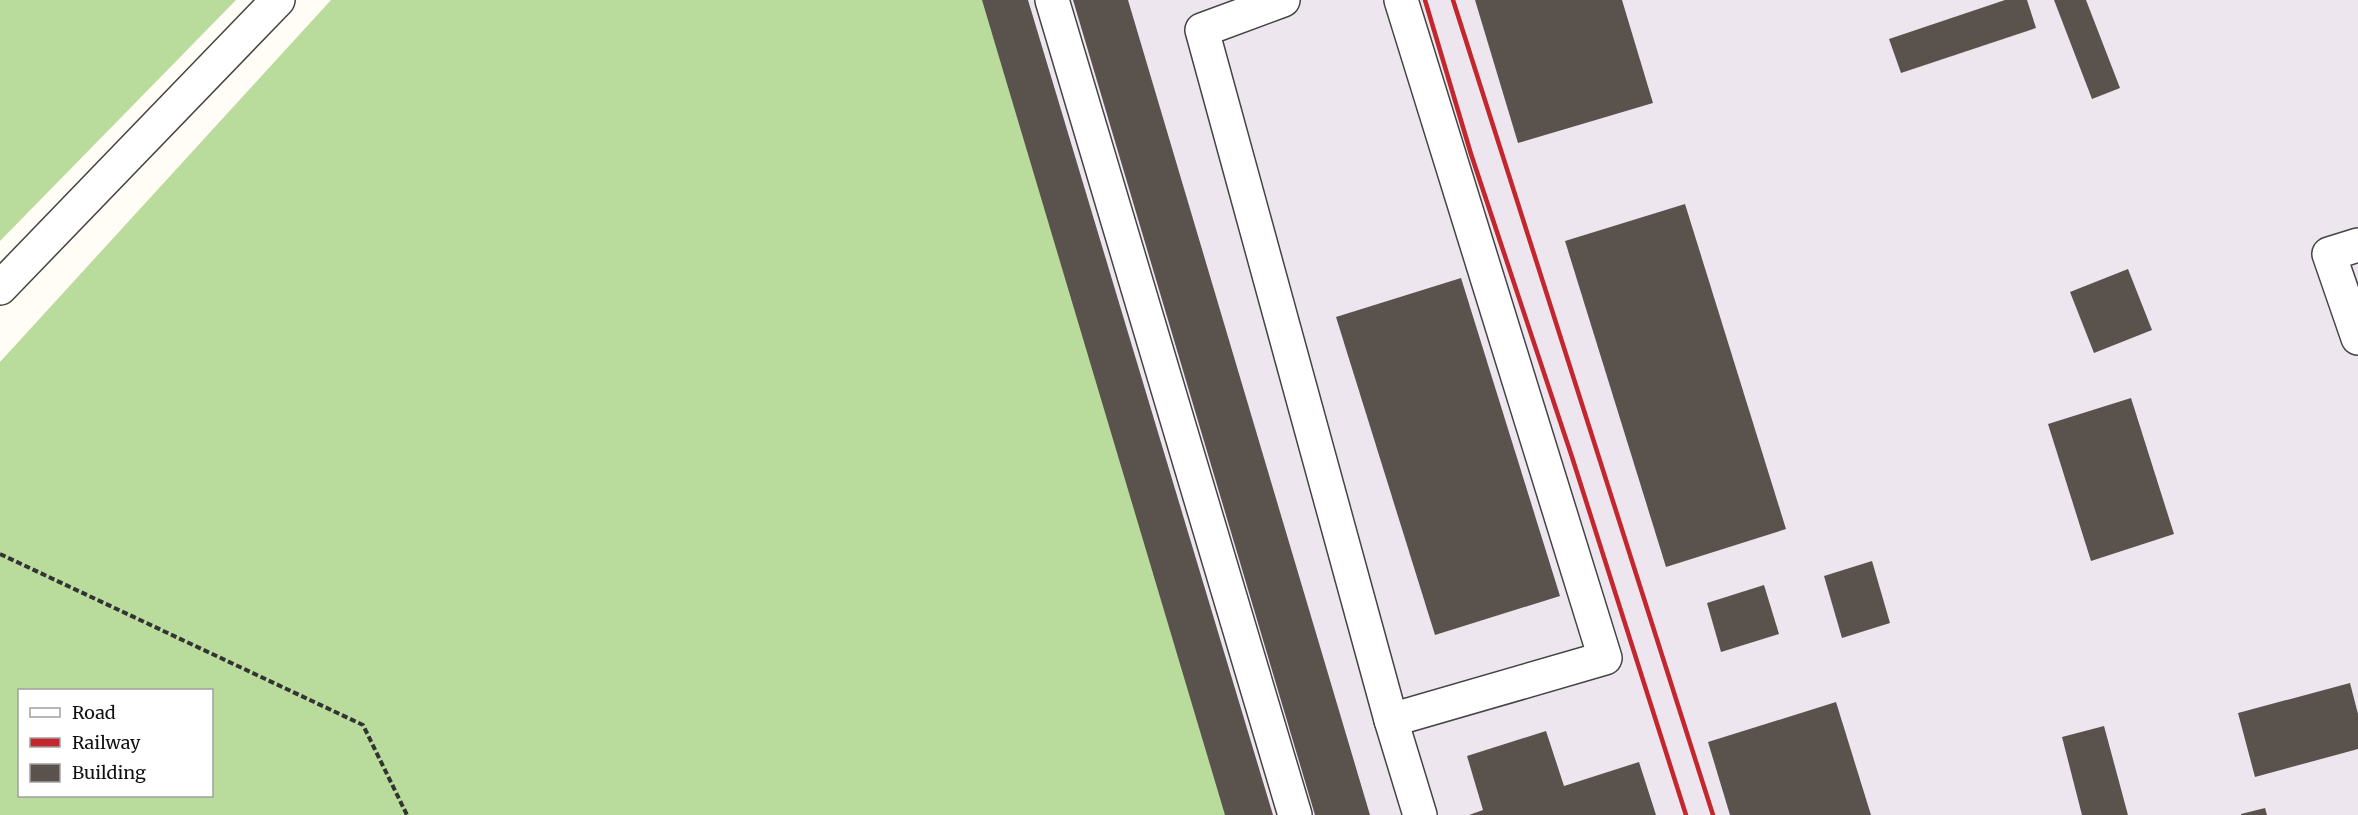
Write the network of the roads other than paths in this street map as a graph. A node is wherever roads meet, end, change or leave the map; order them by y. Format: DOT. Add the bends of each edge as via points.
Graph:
graph roads {
  1 [pos="278,0"];
  2 [pos="1052,0"];
  3 [pos="1283,0"];
  4 [pos="1401,0"];
  5 [pos="2358,245"];
  6 [pos="0,288"];
  7 [pos="2358,338"];
  8 [pos="1391,720"];
  9 [pos="1295,815"];
  10 [pos="1420,815"];
  1 -- 6 [label="street"];
  2 -- 9 [label="street"];
  3 -- 8 [label="street" via="1202,30"];
  4 -- 8 [label="street" via="1605,657"];
  5 -- 7 [label="street" via="2329,254"];
  8 -- 10 [label="street"];
}
